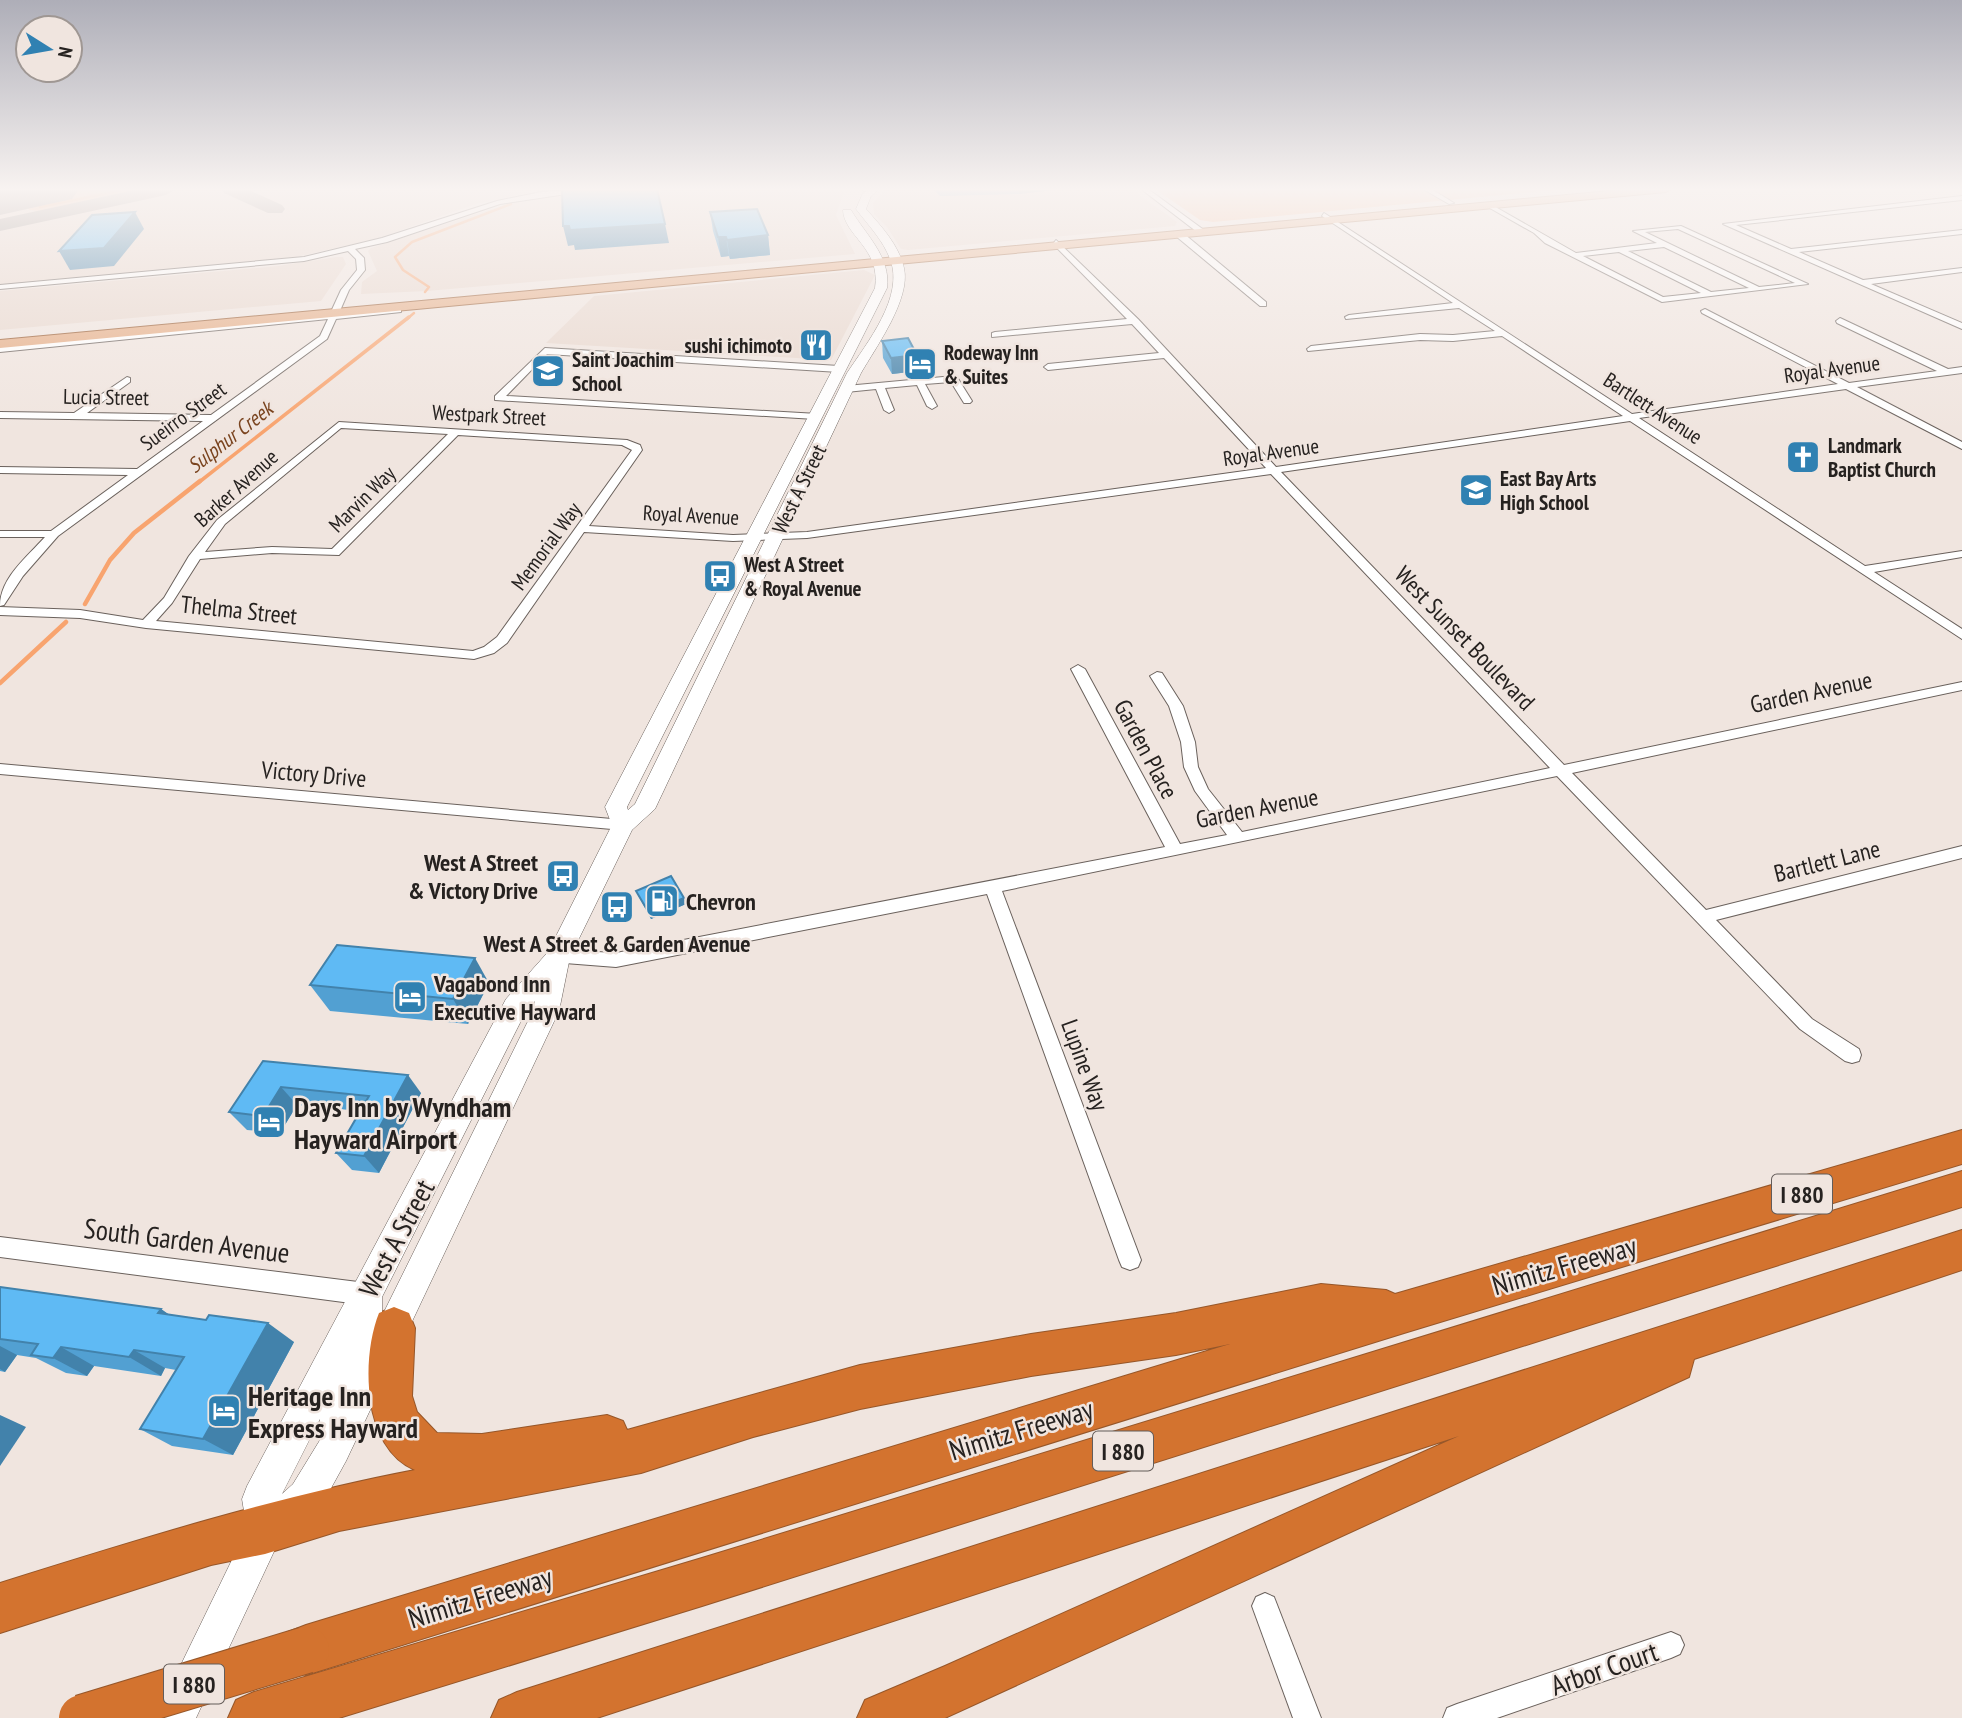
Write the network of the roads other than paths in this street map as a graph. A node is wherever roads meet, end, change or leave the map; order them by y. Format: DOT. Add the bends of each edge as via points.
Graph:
graph roads {
  1 [pos="198,269"];
  2 [pos="361,269"];
  3 [pos="788,269"];
  4 [pos="795,269"];
  5 [pos="879,269"];
  6 [pos="897,269"];
  7 [pos="1083,269"];
  8 [pos="1221,269"];
  9 [pos="1406,269"];
  10 [pos="1602,269"];
  11 [pos="1659,269"];
  12 [pos="1717,269"];
  13 [pos="1771,269"];
  14 [pos="1833,269"];
  15 [pos="1962,270"];
  16 [pos="1863,282"];
  17 [pos="0,287"];
  18 [pos="1759,289"];
  19 [pos="1711,295"];
  20 [pos="1263,304"];
  21 [pos="1461,305"];
  22 [pos="335,311"];
  23 [pos="1705,311"];
  24 [pos="1962,315"];
  25 [pos="1349,317"];
  26 [pos="1944,317"];
  27 [pos="863,320"];
  28 [pos="1135,321"];
  29 [pos="1840,321"];
  30 [pos="1962,326"];
  31 [pos="880,329"];
  32 [pos="1504,333"];
  33 [pos="0,335"];
  34 [pos="995,335"];
  35 [pos="0,346"];
  36 [pos="1311,349"];
  37 [pos="1167,355"];
  38 [pos="1048,367"];
  39 [pos="839,369"];
  40 [pos="1962,370"];
  41 [pos="1947,372"];
  42 [pos="854,373"];
  43 [pos="1962,379"];
  44 [pos="127,380"];
  45 [pos="920,383"];
  46 [pos="1847,386"];
  47 [pos="880,388"];
  48 [pos="846,389"];
  49 [pos="967,401"];
  50 [pos="932,406"];
  51 [pos="889,410"];
  52 [pos="0,415"];
  53 [pos="78,415"];
  54 [pos="815,416"];
  55 [pos="1632,417"];
  56 [pos="212,418"];
  57 [pos="339,425"];
  58 [pos="456,432"];
  59 [pos="1962,446"];
  60 [pos="636,447"];
  61 [pos="0,470"];
  62 [pos="1273,471"];
  63 [pos="139,472"];
  64 [pos="582,529"];
  65 [pos="0,534"];
  66 [pos="54,534"];
  67 [pos="776,536"];
  68 [pos="753,537"];
  69 [pos="1962,554"];
  70 [pos="195,556"];
  71 [pos="1864,570"];
  72 [pos="0,602"];
  73 [pos="0,611"];
  74 [pos="146,624"];
  75 [pos="1962,635"];
  76 [pos="474,655"];
  77 [pos="1078,669"];
  78 [pos="1157,676"];
  79 [pos="1962,686"];
  80 [pos="0,769"];
  81 [pos="1562,770"];
  82 [pos="623,825"];
  83 [pos="1238,838"];
  84 [pos="1175,850"];
  85 [pos="1962,852"];
  86 [pos="993,887"];
  87 [pos="1703,917"];
  88 [pos="558,957"];
  89 [pos="1852,1055"];
  90 [pos="1962,1147"];
  91 [pos="1962,1189"];
  92 [pos="0,1247"];
  93 [pos="1962,1250"];
  94 [pos="1130,1260"];
  95 [pos="366,1294"];
  96 [pos="1807,1302"];
  97 [pos="1404,1312"];
  98 [pos="394,1328"];
  99 [pos="753,1415"];
  100 [pos="334,1449"];
  101 [pos="265,1530"];
  102 [pos="1265,1606"];
  103 [pos="0,1608"];
  104 [pos="1671,1645"];
  105 [pos="269,1713"];
  106 [pos="82,1718"];
  107 [pos="175,1718"];
  108 [pos="517,1718"];
  109 [pos="883,1718"];
  110 [pos="1307,1718"];
  111 [pos="1457,1718"];
  1 -- 17 [label="street"];
  2 -- 22 [label="street, Sueirro Street"];
  3 -- 22 [label="main road"];
  4 -- 22 [label="main road"];
  5 -- 27 [label="main road, West A Street" via="883,281"];
  6 -- 31 [label="main road, West A Street" via="900,282"];
  7 -- 28 [label="street, West Sunset Boulevard"];
  8 -- 20 [label="street"];
  9 -- 21 [label="street, Bartlett Avenue"];
  10 -- 19 [label="street" via="1662,300"];
  11 -- 19 [label="street"];
  12 -- 18 [label="street"];
  13 -- 18 [label="street" via="1804,284"];
  14 -- 16 [label="street"];
  15 -- 16 [label="street"];
  16 -- 26 [label="street"];
  18 -- 19 [label="street"];
  21 -- 25 [label="street"];
  21 -- 32 [label="street, Bartlett Avenue"];
  22 -- 33 [label="main road"];
  22 -- 35 [label="main road"];
  22 -- 56 [label="street, Sueirro Street" via="324,337"];
  23 -- 46 [label="street"];
  24 -- 26 [label="street"];
  26 -- 30 [label="street"];
  27 -- 31 [label="main road"];
  27 -- 39 [label="main road, West A Street"];
  28 -- 34 [label="street"];
  28 -- 37 [label="street, West Sunset Boulevard"];
  29 -- 41 [label="street"];
  31 -- 42 [label="main road, West A Street"];
  32 -- 36 [label="street"];
  32 -- 55 [label="street, Bartlett Avenue"];
  37 -- 38 [label="street"];
  37 -- 62 [label="street, West Sunset Boulevard"];
  39 -- 42 [label="main road"];
  39 -- 54 [label="main road, West A Street"];
  39 -- 54 [label="street" via="545,351 498,398"];
  40 -- 41 [label="street, Royal Avenue"];
  41 -- 43 [label="street"];
  41 -- 46 [label="street, Royal Avenue"];
  42 -- 48 [label="main road, West A Street"];
  44 -- 53 [label="street"];
  45 -- 47 [label="street"];
  45 -- 49 [label="street" via="954,379"];
  45 -- 50 [label="street"];
  46 -- 55 [label="street, Royal Avenue"];
  46 -- 59 [label="street"];
  47 -- 48 [label="street"];
  47 -- 51 [label="street"];
  48 -- 67 [label="main road, West A Street"];
  52 -- 53 [label="street, Lucia Street"];
  53 -- 56 [label="street, Lucia Street"];
  54 -- 68 [label="main road, West A Street"];
  55 -- 62 [label="street, Royal Avenue"];
  55 -- 71 [label="street, Bartlett Avenue"];
  56 -- 63 [label="street, Sueirro Street"];
  57 -- 58 [label="street, Westpark Street"];
  57 -- 70 [label="street, Barker Avenue" via="221,522"];
  58 -- 60 [label="street, Westpark Street" via="623,442"];
  58 -- 70 [label="street, Marvin Way" via="335,553 272,550"];
  60 -- 64 [label="street, Memorial Way" via="636,455"];
  61 -- 63 [label="street"];
  62 -- 67 [label="street, Royal Avenue"];
  62 -- 81 [label="street, West Sunset Boulevard"];
  63 -- 66 [label="street, Sueirro Street"];
  64 -- 68 [label="street, Royal Avenue"];
  64 -- 76 [label="street, Memorial Way" via="502,640"];
  65 -- 66 [label="street"];
  66 -- 72 [label="street, Sueirro Street"];
  67 -- 68 [label="street, Royal Avenue"];
  67 -- 82 [label="main road, West A Street" via="644,809"];
  68 -- 82 [label="main road, West A Street" via="616,807"];
  69 -- 71 [label="street"];
  70 -- 74 [label="street, Barker Avenue" via="165,608"];
  71 -- 75 [label="street, Bartlett Avenue"];
  73 -- 74 [label="street, Thelma Street" via="80,614"];
  74 -- 76 [label="street, Thelma Street"];
  77 -- 84 [label="street, Garden Place"];
  78 -- 83 [label="street" via="1176,706 1202,791"];
  79 -- 81 [label="street, Garden Avenue"];
  80 -- 82 [label="street, Victory Drive"];
  81 -- 83 [label="street, Garden Avenue"];
  81 -- 87 [label="street, West Sunset Boulevard"];
  82 -- 88 [label="main road, West A Street"];
  83 -- 84 [label="street, Garden Avenue"];
  84 -- 86 [label="street, Garden Avenue"];
  85 -- 87 [label="street, Bartlett Lane"];
  86 -- 88 [label="street, Garden Avenue" via="615,960"];
  86 -- 94 [label="street, Lupine Way"];
  87 -- 89 [label="street, West Sunset Boulevard" via="1806,1024"];
  88 -- 95 [label="main road, West A Street" via="515,1007"];
  88 -- 98 [label="main road, West A Street" via="546,1011"];
  90 -- 97 [label="highway, Nimitz Freeway / I 880"];
  91 -- 105 [label="highway, I 880"];
  92 -- 95 [label="street, South Garden Avenue"];
  93 -- 96 [label="highway"];
  95 -- 100 [label="main road" via="366,1329 340,1388"];
  95 -- 101 [label="main road, West A Street" via="260,1499"];
  96 -- 108 [label="highway"];
  96 -- 109 [label="highway"];
  97 -- 99 [label="highway" via="1321,1306 860,1387"];
  97 -- 106 [label="highway, Nimitz Freeway / I 880, bridge"];
  98 -- 99 [label="highway" via="390,1396 398,1426 423,1451 443,1458 482,1457"];
  98 -- 100 [label="main road, West A Street"];
  99 -- 101 [label="highway" via="641,1450 339,1508"];
  100 -- 101 [label="main road, West A Street" via="306,1497"];
  101 -- 103 [label="highway" via="211,1541"];
  101 -- 107 [label="main road, West A Street"];
  102 -- 110 [label="street"];
  104 -- 111 [label="street, Arbor Court"];
}
